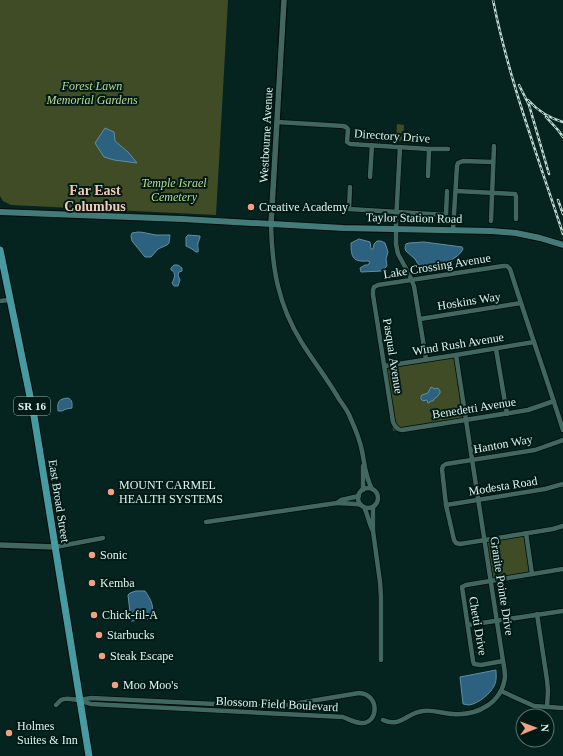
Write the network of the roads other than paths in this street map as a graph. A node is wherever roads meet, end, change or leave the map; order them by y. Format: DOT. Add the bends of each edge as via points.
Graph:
graph roads {
  1 [pos="284,0"];
  2 [pos="277,122"];
  3 [pos="372,145"];
  4 [pos="494,146"];
  5 [pos="400,147"];
  6 [pos="429,149"];
  7 [pos="448,149"];
  8 [pos="493,162"];
  9 [pos="428,176"];
  10 [pos="370,177"];
  11 [pos="350,187"];
  12 [pos="447,191"];
  13 [pos="456,191"];
  14 [pos="492,193"];
  15 [pos="0,212"];
  16 [pos="396,212"];
  17 [pos="516,219"];
  18 [pos="491,221"];
  19 [pos="271,224"];
  20 [pos="396,229"];
  21 [pos="453,230"];
  22 [pos="563,245"];
  23 [pos="0,250"];
  24 [pos="412,279"];
  25 [pos="374,287"];
  26 [pos="9,300"];
  27 [pos="0,301"];
  28 [pos="521,303"];
  29 [pos="420,319"];
  30 [pos="534,342"];
  31 [pos="496,349"];
  32 [pos="456,355"];
  33 [pos="426,359"];
  34 [pos="385,366"];
  35 [pos="554,401"];
  36 [pos="507,414"];
  37 [pos="466,420"];
  38 [pos="396,428"];
  39 [pos="563,430"];
  40 [pos="563,440"];
  41 [pos="472,460"];
  42 [pos="364,465"];
  43 [pos="563,484"];
  44 [pos="372,489"];
  45 [pos="363,490"];
  46 [pos="359,496"];
  47 [pos="478,500"];
  48 [pos="337,503"];
  49 [pos="362,506"];
  50 [pos="446,506"];
  51 [pos="373,507"];
  52 [pos="206,522"];
  53 [pos="563,526"];
  54 [pos="373,531"];
  55 [pos="526,533"];
  56 [pos="103,538"];
  57 [pos="484,540"];
  58 [pos="0,545"];
  59 [pos="55,547"];
  60 [pos="563,569"];
  61 [pos="532,574"];
  62 [pos="492,581"];
  63 [pos="563,611"];
  64 [pos="537,614"];
  65 [pos="497,621"];
  66 [pos="468,625"];
  67 [pos="381,660"];
  68 [pos="504,661"];
  69 [pos="501,691"];
  70 [pos="80,700"];
  71 [pos="56,705"];
  72 [pos="546,707"];
  73 [pos="563,708"];
  74 [pos="383,720"];
  75 [pos="89,756"];
  1 -- 2 [label="street, Westbourne Avenue"];
  2 -- 3 [label="street, Directory Drive" via="343,126 348,129 348,143"];
  2 -- 19 [label="street, Westbourne Avenue"];
  3 -- 5 [label="street, Directory Drive"];
  3 -- 10 [label="street"];
  4 -- 8 [label="street"];
  5 -- 6 [label="street, Directory Drive"];
  5 -- 16 [label="street"];
  6 -- 7 [label="street, Directory Drive"];
  6 -- 9 [label="street"];
  8 -- 13 [label="street" via="458,163"];
  8 -- 14 [label="street"];
  11 -- 16 [label="street" via="349,209"];
  12 -- 16 [label="street" via="446,215"];
  13 -- 14 [label="street"];
  13 -- 21 [label="street"];
  14 -- 17 [label="street" via="515,194"];
  14 -- 18 [label="street"];
  15 -- 19 [label="main road, Taylor Station Road"];
  16 -- 20 [label="street"];
  19 -- 20 [label="main road, Taylor Station Road"];
  19 -- 42 [label="street, Westbourne Avenue" via="273,266 286,312 301,342 350,415"];
  20 -- 21 [label="main road, Taylor Station Road"];
  20 -- 24 [label="street" via="398,254"];
  21 -- 22 [label="main road, Taylor Station Road" via="516,233"];
  23 -- 26 [label="highway, East Broad Street / SR 16"];
  24 -- 25 [label="street, Lake Crossing Avenue"];
  24 -- 28 [label="street, Lake Crossing Avenue" via="507,266"];
  24 -- 29 [label="street"];
  25 -- 34 [label="street, Pasqual Avenue" via="373,295"];
  26 -- 27 [label="street"];
  26 -- 59 [label="highway, East Broad Street / SR 16" via="34,416"];
  28 -- 29 [label="street, Hoskins Way"];
  28 -- 30 [label="street"];
  29 -- 33 [label="street"];
  30 -- 31 [label="street, Wind Rush Avenue"];
  30 -- 35 [label="street"];
  31 -- 32 [label="street, Wind Rush Avenue"];
  31 -- 36 [label="street"];
  32 -- 33 [label="street, Wind Rush Avenue"];
  32 -- 37 [label="street, Granite Pointe Drive"];
  33 -- 34 [label="street, Wind Rush Avenue"];
  34 -- 38 [label="street, Pasqual Avenue"];
  35 -- 36 [label="street, Benedetti Avenue"];
  35 -- 39 [label="street"];
  36 -- 37 [label="street, Benedetti Avenue"];
  37 -- 38 [label="street, Benedetti Avenue" via="402,430"];
  37 -- 41 [label="street, Granite Pointe Drive"];
  40 -- 41 [label="street, Hanton Way" via="535,450"];
  41 -- 47 [label="street, Granite Pointe Drive"];
  41 -- 50 [label="street, Hanton Way" via="443,466"];
  42 -- 44 [label="street, Westbourne Avenue"];
  42 -- 45 [label="street, Westbourne Avenue"];
  43 -- 47 [label="street, Modesta Road"];
  44 -- 45 [label="street"];
  44 -- 51 [label="street" via="378,496"];
  45 -- 46 [label="street"];
  46 -- 48 [label="street"];
  46 -- 49 [label="street"];
  47 -- 50 [label="street, Modesta Road"];
  47 -- 57 [label="street, Granite Pointe Drive"];
  48 -- 49 [label="street" via="356,503"];
  48 -- 52 [label="street"];
  49 -- 51 [label="street"];
  49 -- 54 [label="street"];
  50 -- 57 [label="street" via="456,543"];
  51 -- 54 [label="street"];
  53 -- 55 [label="street"];
  54 -- 67 [label="street" via="381,597"];
  55 -- 57 [label="street"];
  55 -- 61 [label="street"];
  56 -- 59 [label="street"];
  57 -- 62 [label="street, Granite Pointe Drive"];
  58 -- 59 [label="street"];
  59 -- 70 [label="highway, East Broad Street / SR 16"];
  60 -- 61 [label="street"];
  61 -- 62 [label="street"];
  62 -- 65 [label="street, Granite Pointe Drive"];
  62 -- 66 [label="street, Chetti Drive" via="462,587"];
  63 -- 64 [label="street"];
  64 -- 65 [label="street"];
  64 -- 72 [label="street" via="548,680"];
  65 -- 66 [label="street"];
  65 -- 68 [label="street, Granite Pointe Drive"];
  66 -- 68 [label="street, Chetti Drive" via="474,664"];
  68 -- 69 [label="street, Granite Pointe Drive" via="505,676"];
  69 -- 72 [label="street" via="534,706"];
  69 -- 74 [label="street" via="492,703 476,712 454,714 427,710 398,722"];
  70 -- 70 [label="street, Blossom Field Boulevard" via="91,704 343,717 360,724 368,722 373,717 375,708 370,698 364,694 274,707 91,698"];
  70 -- 71 [label="street" via="64,699"];
  70 -- 75 [label="highway, East Broad Street / SR 16"];
  72 -- 73 [label="street"];
}
